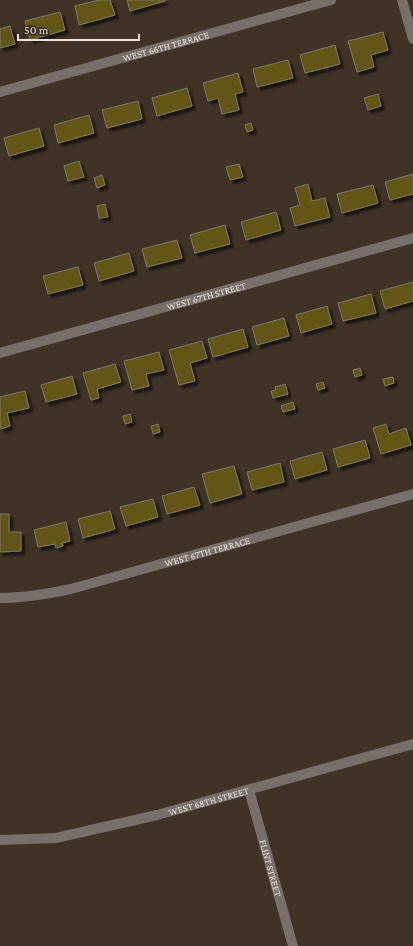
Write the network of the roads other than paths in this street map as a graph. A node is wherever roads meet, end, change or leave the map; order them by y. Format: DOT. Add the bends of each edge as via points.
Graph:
graph roads {
  1 [pos="331,0"];
  2 [pos="402,0"];
  3 [pos="413,39"];
  4 [pos="0,92"];
  5 [pos="413,238"];
  6 [pos="0,353"];
  7 [pos="413,494"];
  8 [pos="0,598"];
  9 [pos="413,744"];
  10 [pos="249,790"];
  11 [pos="0,840"];
  12 [pos="292,946"];
  1 -- 4 [label="street, WEST 66TH TERRACE"];
  2 -- 3 [label="street"];
  5 -- 6 [label="street, WEST 67TH STREET"];
  7 -- 8 [label="street, WEST 67TH TERRACE" via="71,589 37,596"];
  9 -- 10 [label="street, WEST 68TH STREET"];
  10 -- 11 [label="street, WEST 68TH STREET" via="157,815 56,838"];
  10 -- 12 [label="street, FLINT STREET"];
}
